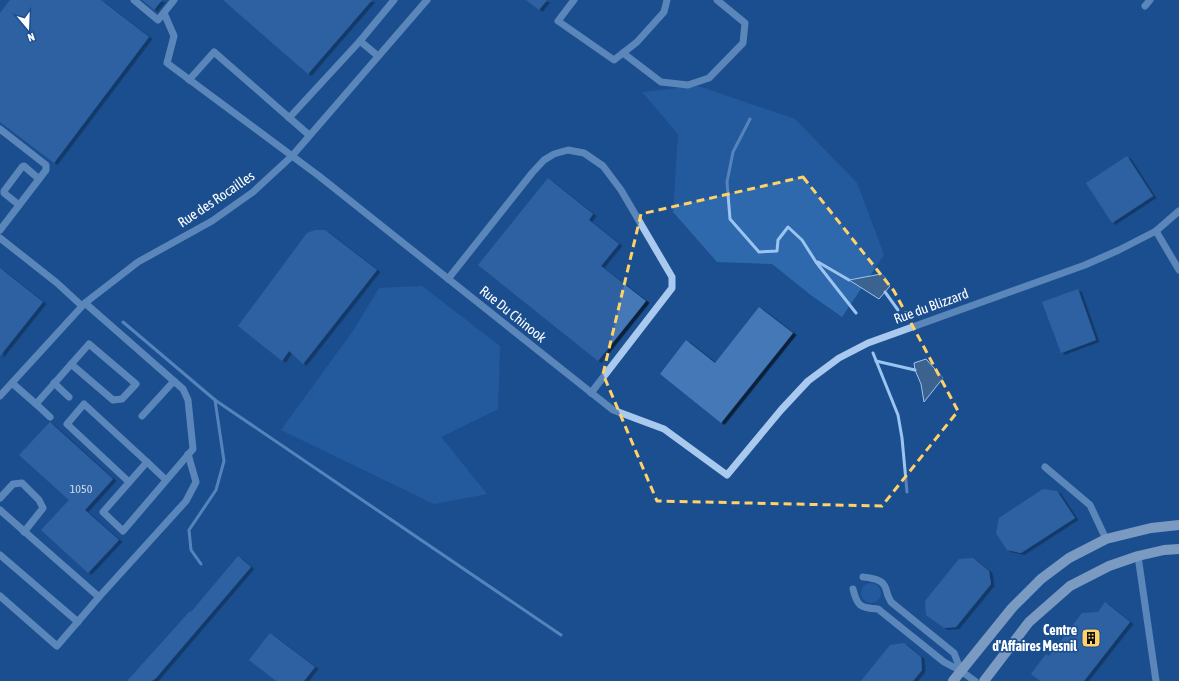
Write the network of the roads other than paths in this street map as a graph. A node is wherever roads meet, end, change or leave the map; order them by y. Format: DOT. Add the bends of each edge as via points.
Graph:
graph roads {
  1 [pos="134,0"];
  2 [pos="174,0"];
  3 [pos="394,0"];
  4 [pos="427,0"];
  5 [pos="574,0"];
  6 [pos="666,0"];
  7 [pos="717,0"];
  8 [pos="1150,0"];
  9 [pos="1145,6"];
  10 [pos="164,13"];
  11 [pos="360,41"];
  12 [pos="623,53"];
  13 [pos="378,56"];
  14 [pos="189,80"];
  15 [pos="290,118"];
  16 [pos="0,130"];
  17 [pos="310,135"];
  18 [pos="292,156"];
  19 [pos="40,179"];
  20 [pos="19,205"];
  21 [pos="1179,211"];
  22 [pos="0,230"];
  23 [pos="1156,231"];
  24 [pos="0,238"];
  25 [pos="1179,270"];
  26 [pos="448,279"];
  27 [pos="83,305"];
  28 [pos="71,364"];
  29 [pos="174,381"];
  30 [pos="12,383"];
  31 [pos="54,383"];
  32 [pos="591,393"];
  33 [pos="0,396"];
  34 [pos="69,397"];
  35 [pos="36,404"];
  36 [pos="142,416"];
  37 [pos="50,417"];
  38 [pos="188,454"];
  39 [pos="147,462"];
  40 [pos="1045,467"];
  41 [pos="727,476"];
  42 [pos="166,480"];
  43 [pos="129,482"];
  44 [pos="0,498"];
  45 [pos="0,510"];
  46 [pos="1179,524"];
  47 [pos="24,532"];
  48 [pos="1106,539"];
  49 [pos="1179,549"];
  50 [pos="0,555"];
  51 [pos="1138,556"];
  52 [pos="862,577"];
  53 [pos="853,589"];
  54 [pos="0,596"];
  55 [pos="99,597"];
  56 [pos="78,622"];
  57 [pos="961,671"];
  58 [pos="953,681"];
  59 [pos="975,681"];
  60 [pos="984,681"];
  61 [pos="1156,681"];
  1 -- 10 [label="street" via="158,20"];
  2 -- 10 [label="street"];
  3 -- 11 [label="street"];
  4 -- 13 [label="street, Rue des Rocailles"];
  5 -- 12 [label="street" via="558,21 614,60"];
  6 -- 12 [label="street" via="664,12 637,42"];
  7 -- 12 [label="street" via="745,23 744,43 709,78 688,85 662,82"];
  8 -- 9 [label="street"];
  10 -- 14 [label="street, Rue Du Chinook" via="174,36 167,63"];
  11 -- 13 [label="street"];
  11 -- 15 [label="street"];
  13 -- 17 [label="street, Rue des Rocailles"];
  14 -- 15 [label="street" via="214,52"];
  14 -- 18 [label="street, Rue Du Chinook"];
  15 -- 17 [label="street"];
  16 -- 19 [label="street" via="46,165"];
  17 -- 18 [label="street, Rue des Rocailles"];
  18 -- 26 [label="street, Rue Du Chinook"];
  18 -- 27 [label="street, Rue des Rocailles" via="253,192 212,221 138,262"];
  19 -- 20 [label="street"];
  19 -- 20 [label="street" via="22,167 4,190 4,193"];
  20 -- 22 [label="street"];
  21 -- 23 [label="street, Rue du Blizzard"];
  23 -- 25 [label="street"];
  23 -- 41 [label="street, Rue du Blizzard" via="1085,265 868,343 839,358 808,381"];
  24 -- 27 [label="street"];
  26 -- 32 [label="street, Rue Du Chinook"];
  26 -- 32 [label="street" via="544,160 568,150 584,153 603,166 621,190 672,277 672,288"];
  27 -- 29 [label="street"];
  27 -- 30 [label="street, Rue des Rocailles"];
  28 -- 28 [label="street" via="89,344 136,384 122,399 113,400"];
  28 -- 31 [label="street"];
  29 -- 36 [label="street"];
  29 -- 38 [label="street" via="183,389 188,400 193,449"];
  30 -- 33 [label="street, Rue des Rocailles"];
  30 -- 35 [label="street"];
  31 -- 34 [label="street"];
  31 -- 35 [label="street"];
  32 -- 41 [label="street, Rue Du Chinook" via="613,410 664,429"];
  35 -- 37 [label="street"];
  38 -- 42 [label="street"];
  38 -- 55 [label="street" via="196,482 186,501"];
  39 -- 42 [label="street"];
  39 -- 43 [label="street"];
  39 -- 43 [label="street" via="84,404 66,424"];
  40 -- 48 [label="street" via="1090,505"];
  42 -- 43 [label="street" via="123,531 103,512"];
  44 -- 47 [label="street" via="14,484 22,483 39,500 43,508"];
  45 -- 47 [label="street"];
  46 -- 48 [label="main road"];
  47 -- 55 [label="street"];
  48 -- 57 [label="main road" via="1068,558 1042,579 1012,608"];
  49 -- 51 [label="main road"];
  50 -- 56 [label="street"];
  51 -- 60 [label="main road" via="1109,566 1070,586 1029,622"];
  51 -- 61 [label="street"];
  52 -- 57 [label="street" via="877,579 885,586 891,602 954,653"];
  53 -- 57 [label="street" via="856,601 865,609 878,610 944,662"];
  54 -- 56 [label="street" via="57,646"];
  55 -- 56 [label="street"];
  57 -- 58 [label="main road"];
  57 -- 59 [label="street"];
}
